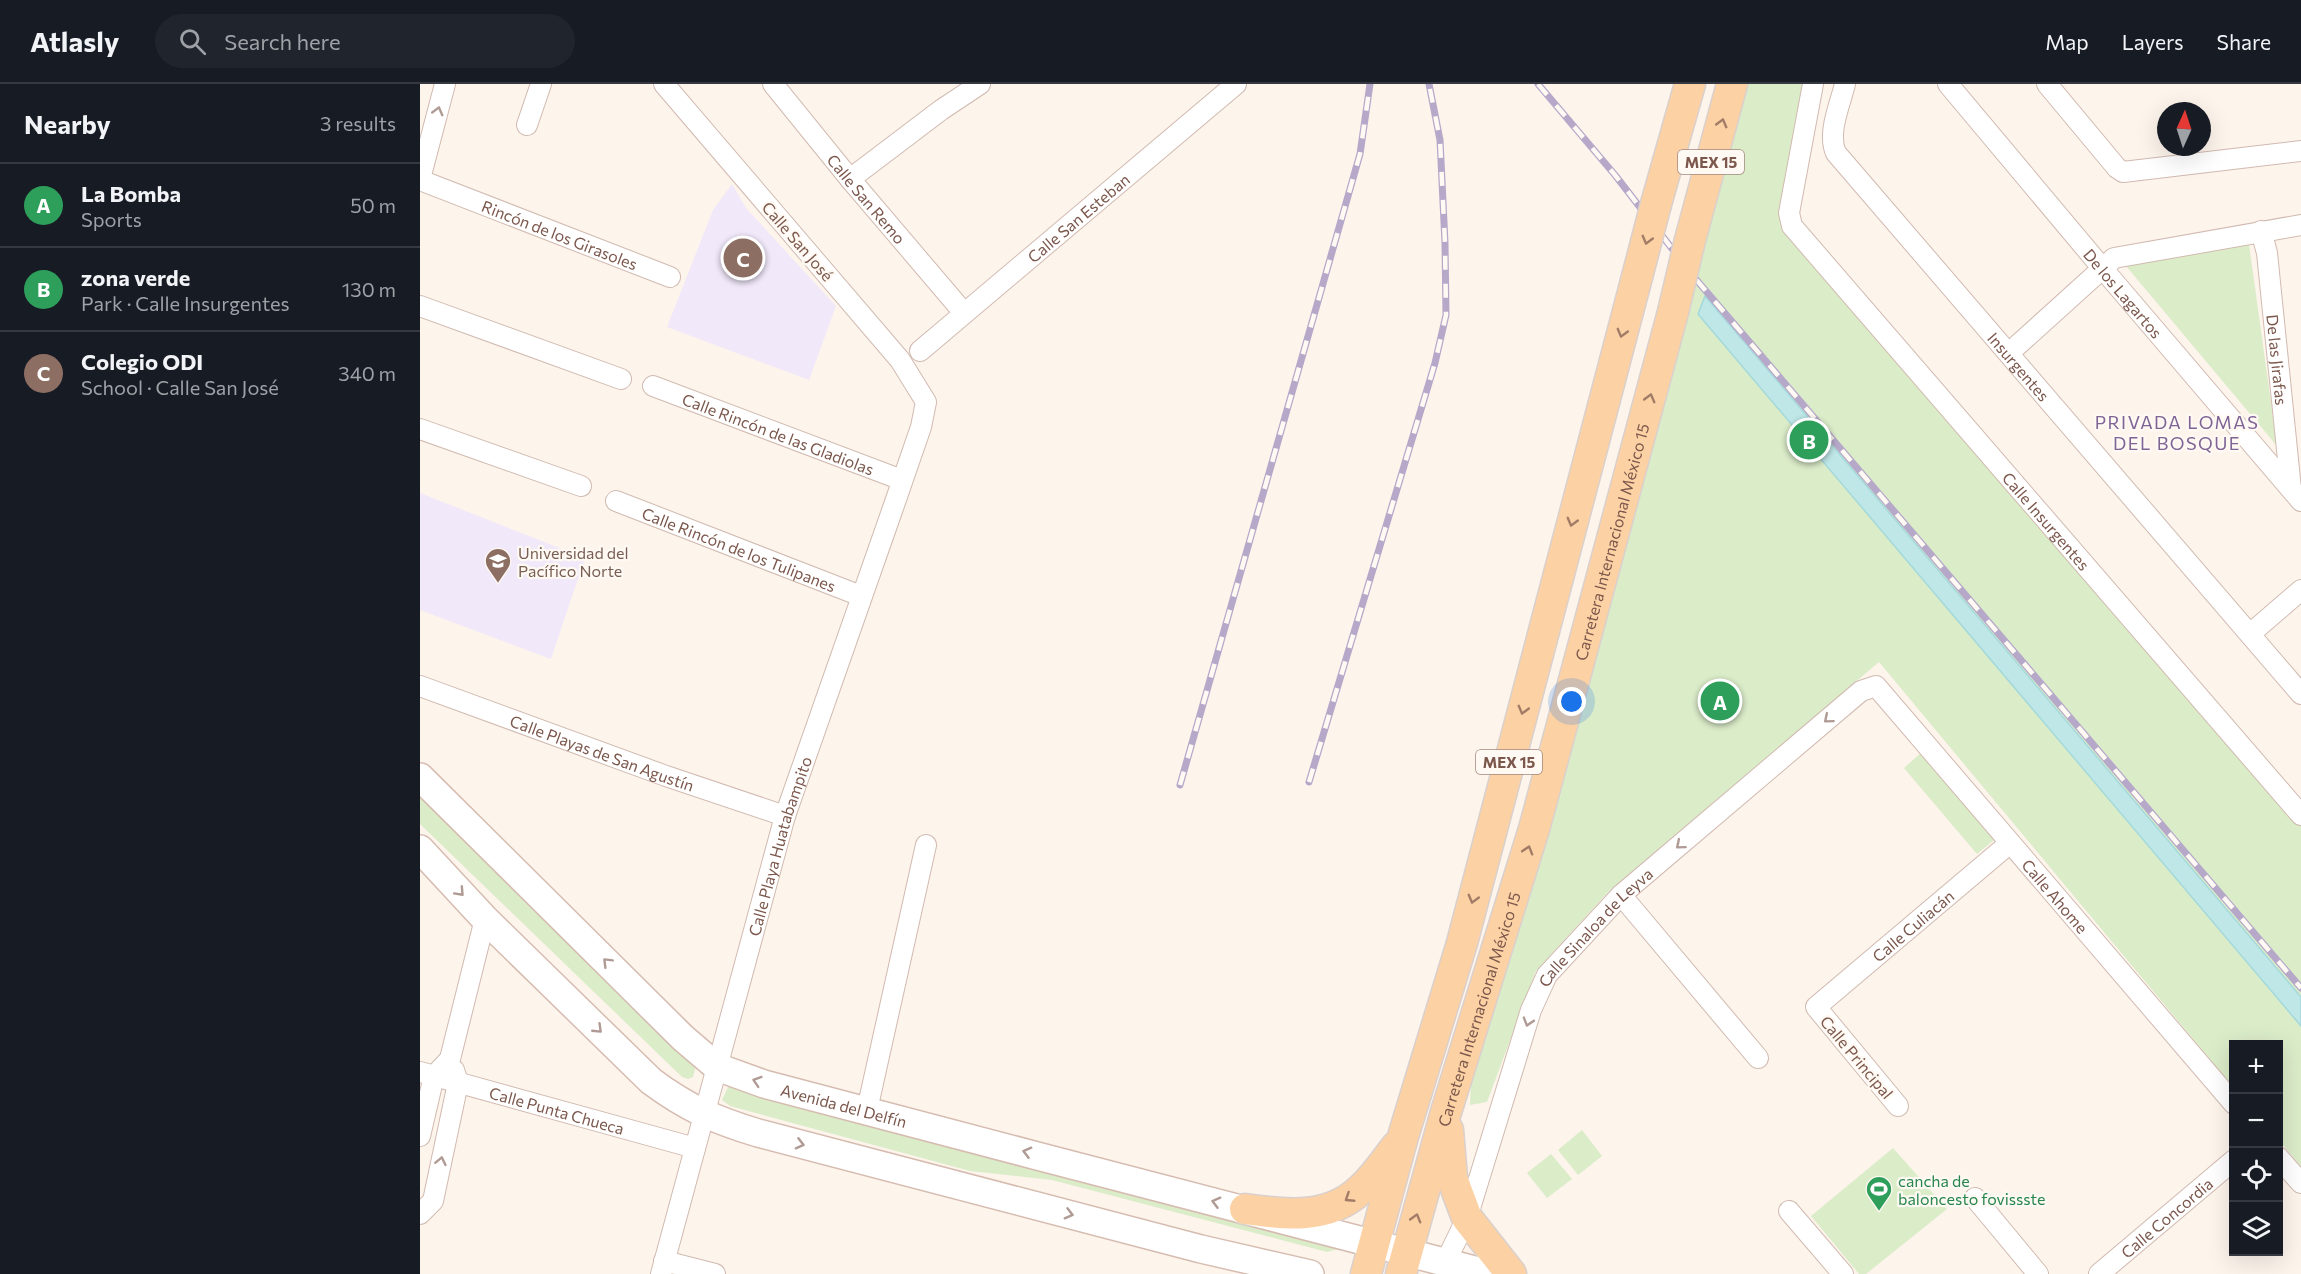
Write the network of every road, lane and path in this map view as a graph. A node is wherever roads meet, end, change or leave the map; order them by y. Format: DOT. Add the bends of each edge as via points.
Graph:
graph roads {
  1 [pos="445,84"];
  2 [pos="541,84"];
  3 [pos="664,84"];
  4 [pos="773,84"];
  5 [pos="980,84"];
  6 [pos="1236,84"];
  7 [pos="1690,84"];
  8 [pos="1732,84"];
  9 [pos="1813,84"];
  10 [pos="1845,84"];
  11 [pos="1948,84"];
  12 [pos="2047,84"];
  13 [pos="527,125"];
  14 [pos="2301,151"];
  15 [pos="850,179"];
  16 [pos="420,180"];
  17 [pos="2301,225"];
  18 [pos="2261,231"];
  19 [pos="2103,269"];
  20 [pos="670,277"];
  21 [pos="420,306"];
  22 [pos="964,312"];
  23 [pos="921,351"];
  24 [pos="2009,353"];
  25 [pos="621,379"];
  26 [pos="653,386"];
  27 [pos="926,402"];
  28 [pos="420,429"];
  29 [pos="902,480"];
  30 [pos="581,486"];
  31 [pos="2296,495"];
  32 [pos="616,501"];
  33 [pos="2301,590"];
  34 [pos="861,596"];
  35 [pos="2250,634"];
  36 [pos="420,686"];
  37 [pos="1876,686"];
  38 [pos="2301,694"];
  39 [pos="420,777"];
  40 [pos="2301,815"];
  41 [pos="785,816"];
  42 [pos="2010,843"];
  43 [pos="926,846"];
  44 [pos="420,849"];
  45 [pos="1621,895"];
  46 [pos="485,919"];
  47 [pos="1816,1007"];
  48 [pos="1758,1058"];
  49 [pos="450,1059"];
  50 [pos="717,1067"];
  51 [pos="427,1074"];
  52 [pos="458,1083"];
  53 [pos="2229,1098"];
  54 [pos="1898,1106"];
  55 [pos="867,1110"];
  56 [pos="1446,1112"];
  57 [pos="704,1115"];
  58 [pos="420,1137"];
  59 [pos="1402,1140"];
  60 [pos="695,1148"];
  61 [pos="2283,1163"];
  62 [pos="2229,1164"];
  63 [pos="2301,1183"];
  64 [pos="1975,1198"];
  65 [pos="424,1204"];
  66 [pos="1245,1209"];
  67 [pos="1789,1211"];
  68 [pos="1467,1218"];
  69 [pos="1373,1245"];
  70 [pos="1445,1263"];
  71 [pos="1403,1264"];
  72 [pos="663,1268"];
  73 [pos="715,1274"];
  74 [pos="1310,1274"];
  75 [pos="1366,1274"];
  76 [pos="1490,1274"];
  77 [pos="1511,1274"];
  78 [pos="1843,1274"];
  79 [pos="2038,1274"];
  80 [pos="2099,1274"];
  16 -- 1 [label="street, one-way"];
  2 -- 13 [label="street"];
  3 -- 27 [label="street, Calle San José" via="900,360"];
  4 -- 15 [label="street, Calle San Remo"];
  5 -- 15 [label="street"];
  6 -- 22 [label="street, Calle San Esteban"];
  7 -- 59 [label="main road, MEX 15, one-way, bridge" via="1462,943"];
  56 -- 8 [label="main road, Carretera Internacional México 15 / MEX 15, one-way, bridge" via="1534,829"];
  9 -- 40 [label="street, Calle Insurgentes" via="1789,213 1792,226"];
  10 -- 24 [label="street, Insurgentes" via="1833,132 1836,153"];
  11 -- 19 [label="street, De los Lagartos"];
  12 -- 14 [label="street" via="2123,172"];
  15 -- 22 [label="street, Calle San Remo"];
  16 -- 20 [label="street, Rincón de los Girasoles"];
  17 -- 18 [label="street"];
  18 -- 19 [label="street" via="2114,258"];
  18 -- 31 [label="street, De las Jirafas" via="2267,253"];
  19 -- 24 [label="street"];
  19 -- 31 [label="street, De los Lagartos"];
  21 -- 25 [label="street"];
  22 -- 23 [label="street, Calle San Esteban"];
  24 -- 35 [label="street, Insurgentes"];
  26 -- 29 [label="street, Calle Rincón de las Gladiolas"];
  27 -- 29 [label="street, Calle Playa Huatabampito"];
  28 -- 30 [label="street"];
  29 -- 34 [label="street, Calle Playa Huatabampito"];
  32 -- 34 [label="street, Calle Rincón de los Tulipanes"];
  33 -- 35 [label="street"];
  34 -- 41 [label="street, Calle Playa Huatabampito"];
  35 -- 38 [label="street, Insurgentes"];
  36 -- 41 [label="street, Calle Playas de San Agustín"];
  37 -- 42 [label="street, Calle Ahome"];
  37 -- 45 [label="street, Calle Sinaloa de Leyva, one-way" via="1861,691"];
  50 -- 39 [label="street, Avenida del Delfín, one-way" via="683,1038"];
  41 -- 50 [label="street, Calle Playa Huatabampito"];
  42 -- 47 [label="street, Calle Culiacán"];
  42 -- 53 [label="street, Calle Ahome"];
  43 -- 55 [label="street"];
  44 -- 46 [label="street, one-way"];
  45 -- 48 [label="street"];
  45 -- 68 [label="street, Calle Sinaloa de Leyva, one-way" via="1547,975 1539,991"];
  46 -- 49 [label="street"];
  46 -- 57 [label="street, one-way" via="651,1081"];
  47 -- 54 [label="street, Calle Principal"];
  49 -- 51 [label="street"];
  49 -- 52 [label="street"];
  55 -- 50 [label="street, Avenida del Delfín, one-way" via="764,1084"];
  50 -- 57 [label="street, Calle Playa Huatabampito"];
  51 -- 52 [label="street, Calle Punta Chueca"];
  51 -- 58 [label="street"];
  52 -- 60 [label="street, Calle Punta Chueca"];
  65 -- 52 [label="street, one-way"];
  66 -- 55 [label="street, Avenida del Delfín, one-way"];
  56 -- 68 [label="main road" via="1452,1178"];
  71 -- 56 [label="main road, Carretera Internacional México 15 / MEX 15, one-way"];
  57 -- 60 [label="street, Calle Playa Huatabampito"];
  57 -- 74 [label="street, one-way" via="758,1133"];
  59 -- 66 [label="main road, one-way" via="1360,1191 1336,1206 1308,1214"];
  59 -- 69 [label="main road, MEX 15"];
  60 -- 72 [label="street, Calle Playa Huatabampito"];
  61 -- 63 [label="street"];
  62 -- 80 [label="street, Calle Concordia"];
  64 -- 79 [label="street"];
  66 -- 69 [label="street, Avenida del Delfín"];
  67 -- 78 [label="street"];
  68 -- 70 [label="street, Calle Sinaloa de Leyva"];
  68 -- 77 [label="main road"];
  69 -- 71 [label="street"];
  69 -- 75 [label="main road, MEX 15"];
  70 -- 71 [label="street"];
  70 -- 76 [label="street"];
  72 -- 73 [label="street"];
}
